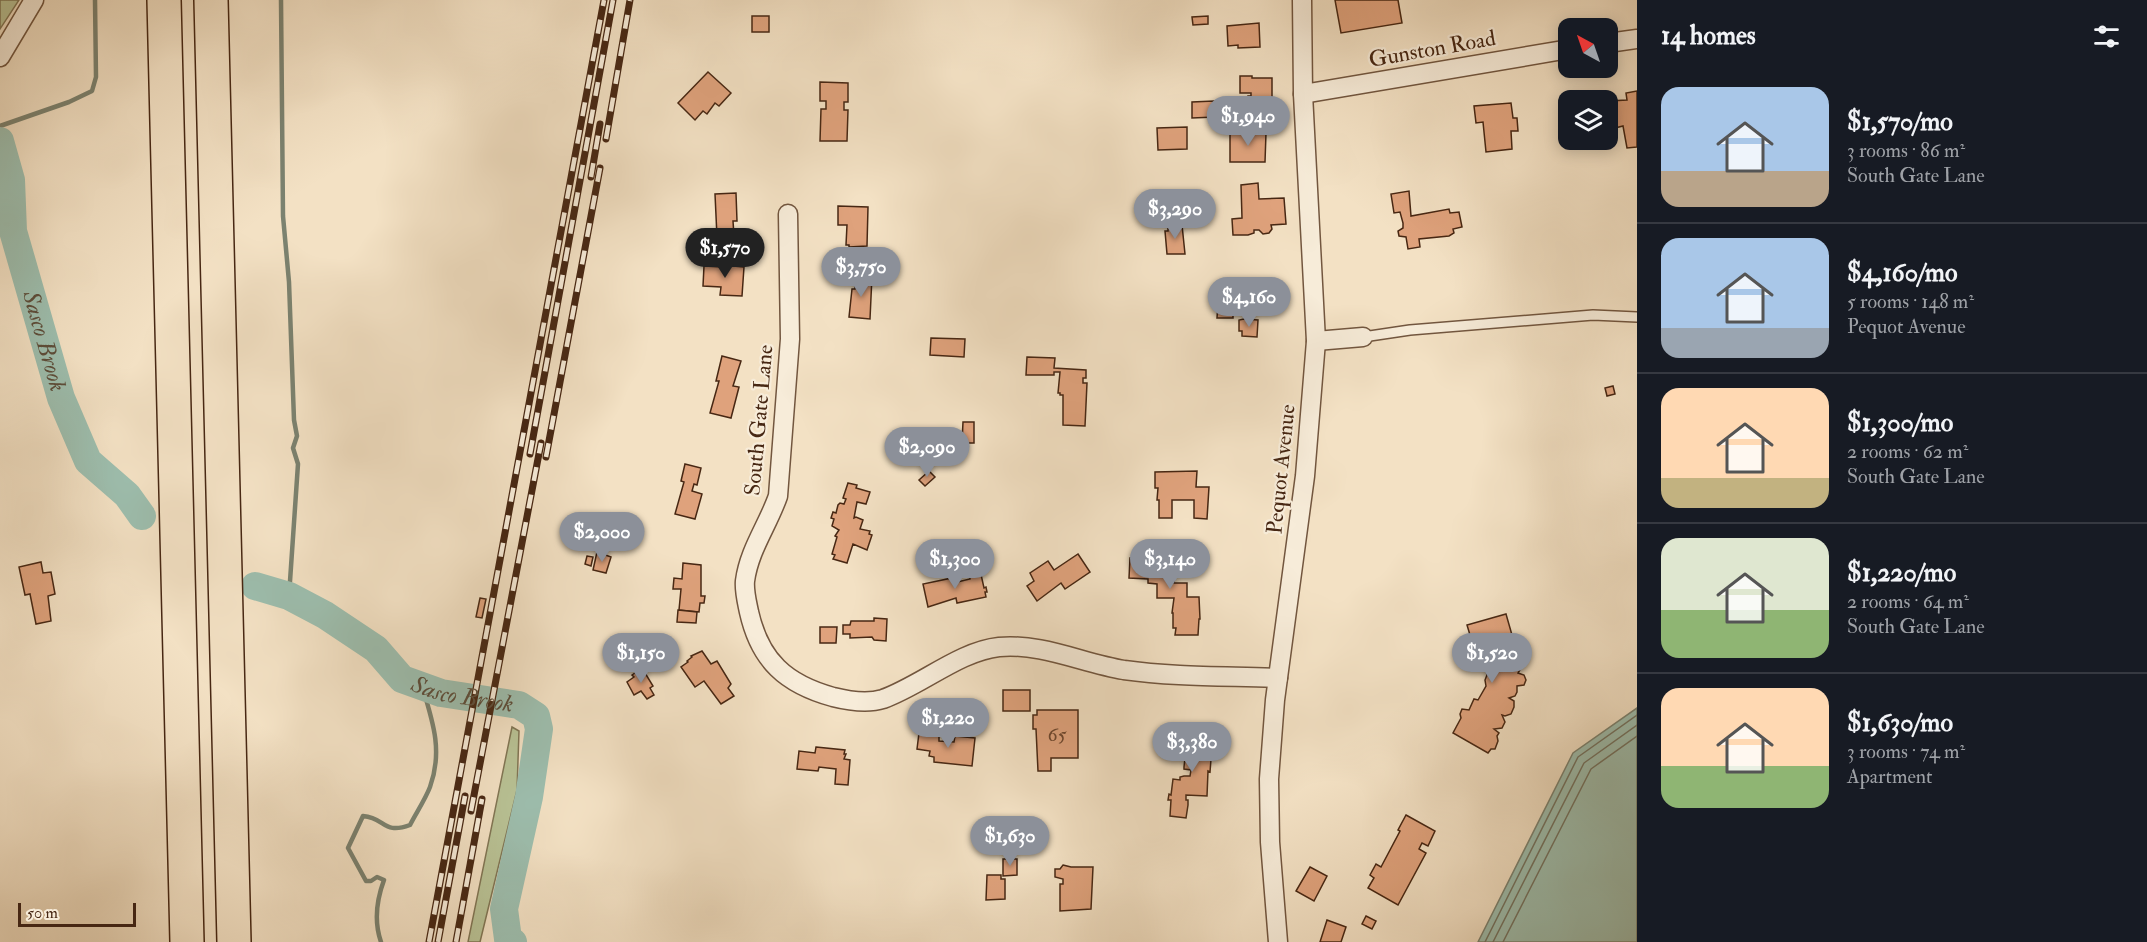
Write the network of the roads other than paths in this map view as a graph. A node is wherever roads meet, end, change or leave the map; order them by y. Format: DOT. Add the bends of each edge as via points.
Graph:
graph roads {
  1 [pos="34,0"];
  2 [pos="164,0"];
  3 [pos="211,0"];
  4 [pos="1302,0"];
  5 [pos="1637,39"];
  6 [pos="1618,42"];
  7 [pos="1558,51"];
  8 [pos="0,57"];
  9 [pos="1302,94"];
  10 [pos="789,214"];
  11 [pos="1637,317"];
  12 [pos="1364,337"];
  13 [pos="1316,341"];
  14 [pos="1278,678"];
  15 [pos="187,942"];
  16 [pos="234,942"];
  17 [pos="1278,942"];
  1 -- 8 [label="street"];
  2 -- 15 [label="highway"];
  3 -- 16 [label="highway"];
  4 -- 9 [label="street, Pequot Avenue"];
  5 -- 6 [label="street"];
  7 -- 9 [label="street, Gunston Road"];
  9 -- 13 [label="street, Pequot Avenue"];
  10 -- 14 [label="street, South Gate Lane" via="790,339 778,496 748,565 745,583 746,601 759,644 776,667 795,683 846,700 865,702 909,688 946,667 996,647 1026,646 1123,669"];
  11 -- 12 [label="lane" via="1593,315"];
  12 -- 13 [label="street"];
  13 -- 14 [label="street, Pequot Avenue" via="1305,476"];
  14 -- 17 [label="street, Pequot Avenue" via="1269,779"];
}
